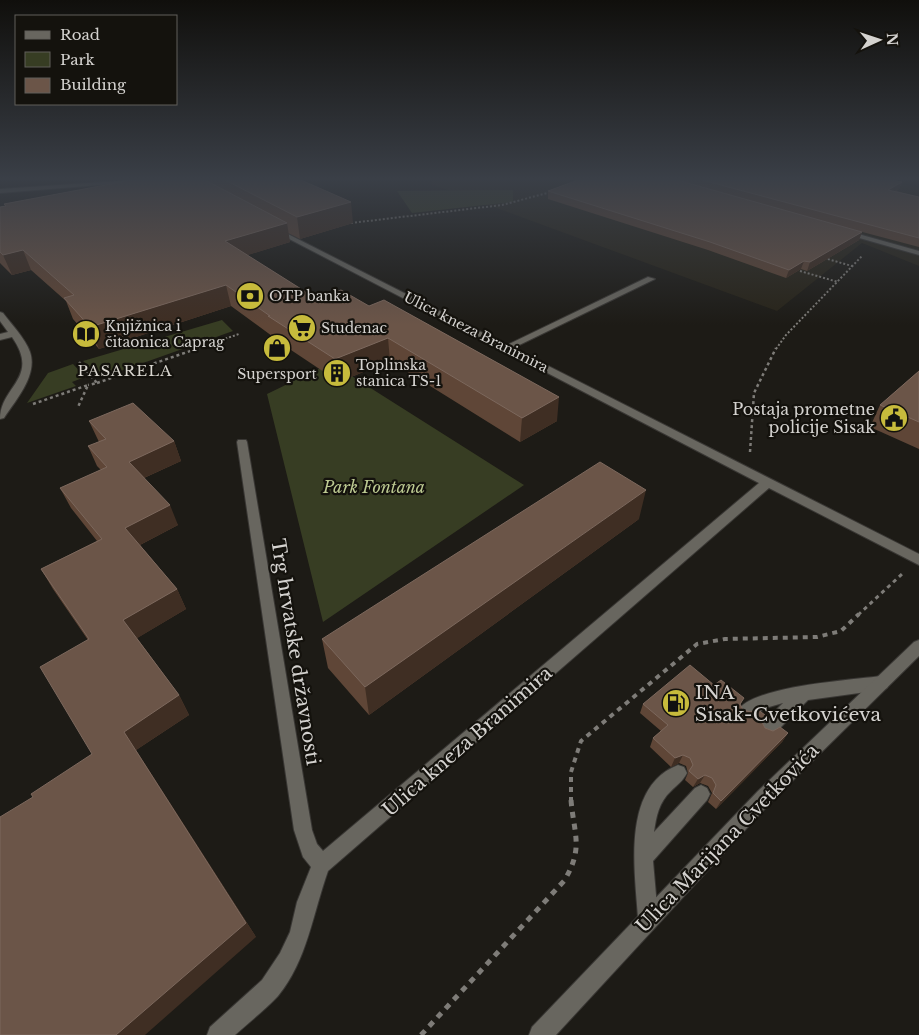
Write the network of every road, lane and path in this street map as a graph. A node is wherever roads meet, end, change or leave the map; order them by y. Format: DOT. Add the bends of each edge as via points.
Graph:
graph roads {
  1 [pos="272,228"];
  2 [pos="839,230"];
  3 [pos="877,241"];
  4 [pos="919,253"];
  5 [pos="823,258"];
  6 [pos="852,266"];
  7 [pos="800,270"];
  8 [pos="651,279"];
  9 [pos="838,282"];
  10 [pos="0,315"];
  11 [pos="13,334"];
  12 [pos="239,334"];
  13 [pos="0,337"];
  14 [pos="506,348"];
  15 [pos="79,362"];
  16 [pos="97,382"];
  17 [pos="88,385"];
  18 [pos="32,405"];
  19 [pos="78,407"];
  20 [pos="0,416"];
  21 [pos="242,442"];
  22 [pos="744,471"];
  23 [pos="767,483"];
  24 [pos="918,559"];
  25 [pos="919,646"];
  26 [pos="880,683"];
  27 [pos="805,692"];
  28 [pos="746,712"];
  29 [pos="768,730"];
  30 [pos="678,773"];
  31 [pos="701,794"];
  32 [pos="644,857"];
  33 [pos="321,865"];
  34 [pos="648,918"];
  35 [pos="218,1035"];
  36 [pos="421,1035"];
  37 [pos="540,1035"];
  1 -- 14 [label="street, Ulica kneza Branimira"];
  2 -- 3 [label="street"];
  3 -- 4 [label="street"];
  3 -- 6 [label="path"];
  5 -- 6 [label="path"];
  6 -- 9 [label="path"];
  7 -- 9 [label="path"];
  8 -- 14 [label="street"];
  9 -- 22 [label="path" via="786,335 772,354 754,393 749,458"];
  10 -- 11 [label="street"];
  11 -- 13 [label="street"];
  11 -- 20 [label="street" via="25,352 26,370"];
  12 -- 16 [label="path"];
  14 -- 22 [label="street, Ulica kneza Branimira"];
  15 -- 16 [label="path"];
  16 -- 17 [label="path"];
  17 -- 18 [label="path"];
  17 -- 19 [label="path"];
  21 -- 33 [label="street, Trg hrvatske državnosti" via="303,830 310,850"];
  22 -- 23 [label="street, Ulica kneza Branimira"];
  23 -- 24 [label="street, Ulica kneza Branimira"];
  23 -- 33 [label="street, Ulica kneza Branimira"];
  24 -- 36 [label="path" via="841,632 811,639 715,639 697,644 581,741 572,757 570,775 570,801 578,846 572,867 564,881"];
  25 -- 26 [label="street, Ulica Marijana Cvetkovića"];
  26 -- 27 [label="street"];
  26 -- 34 [label="street, Ulica Marijana Cvetkovića"];
  27 -- 28 [label="street" via="765,701"];
  27 -- 29 [label="street"];
  30 -- 32 [label="street" via="659,790 649,811 643,831"];
  31 -- 32 [label="street"];
  32 -- 34 [label="street"];
  33 -- 35 [label="street, Ulica kneza Branimira" via="288,961 270,988"];
  34 -- 37 [label="street, Ulica Marijana Cvetkovića"];
}
